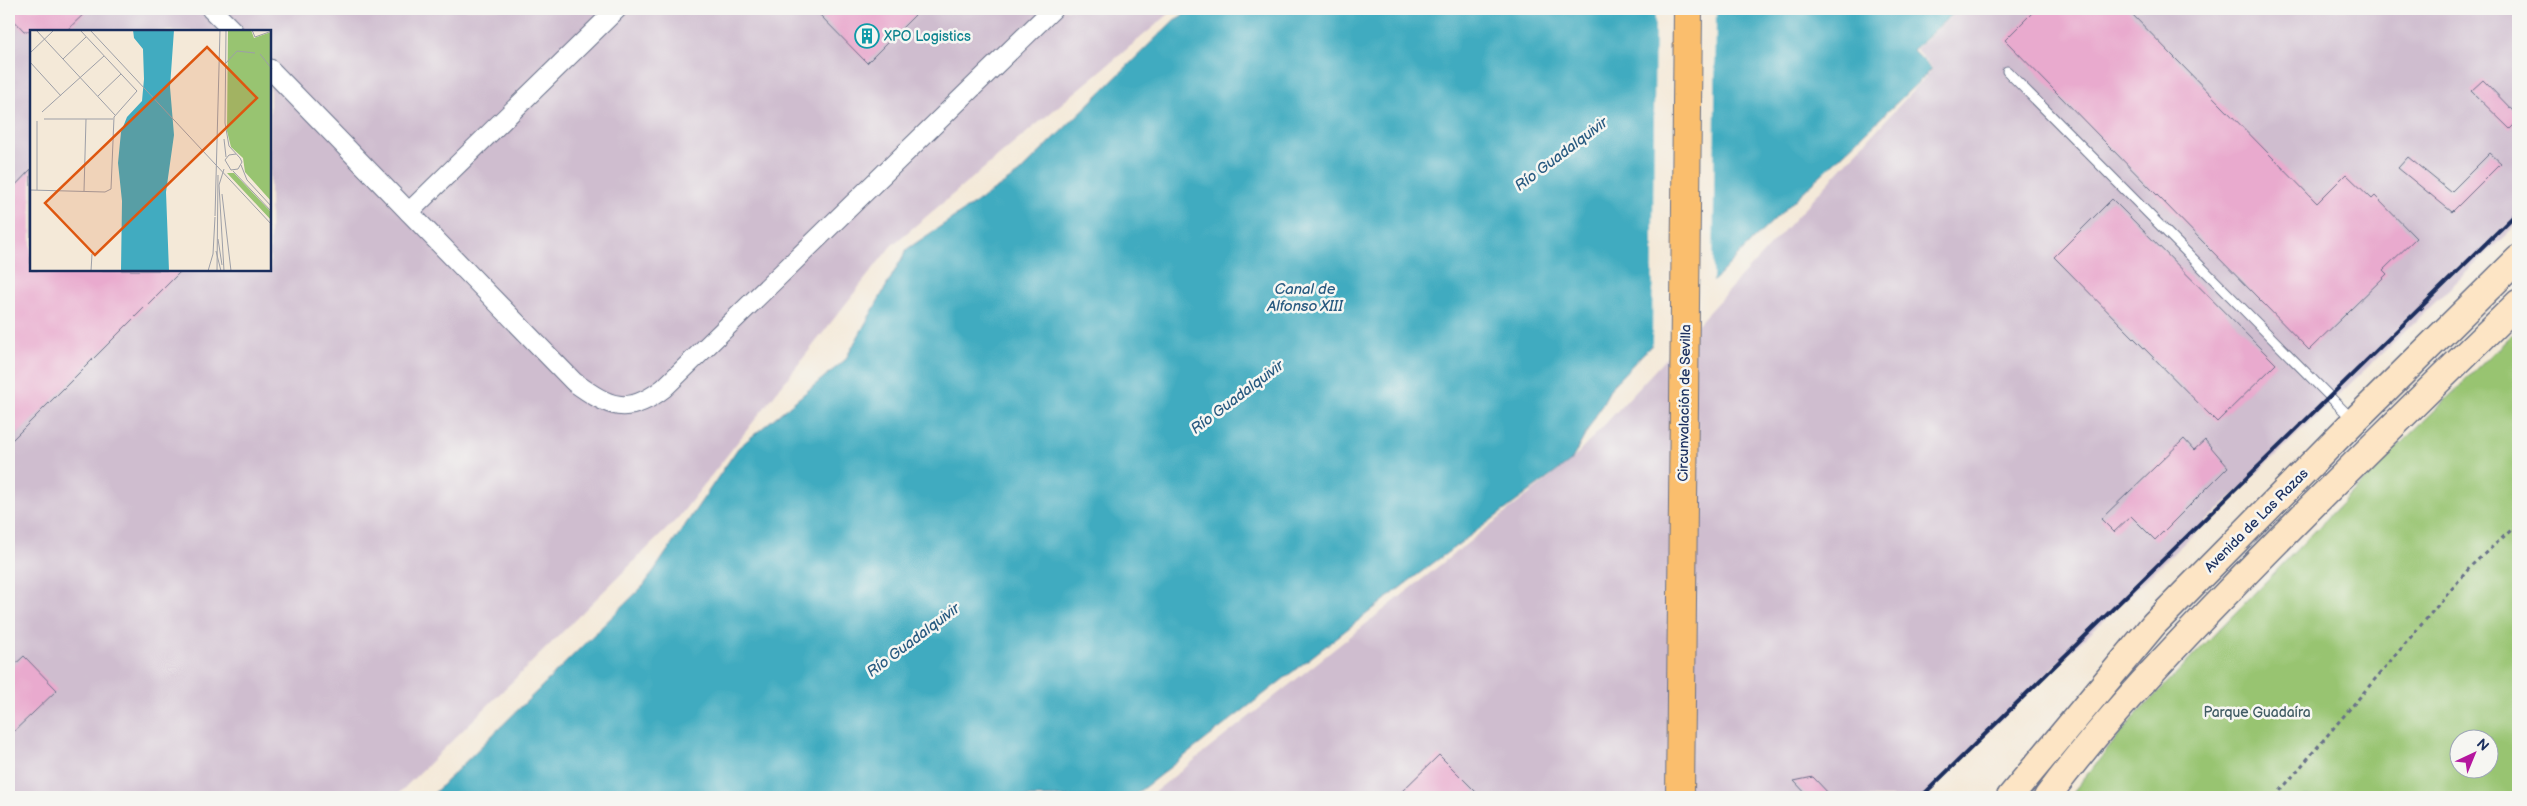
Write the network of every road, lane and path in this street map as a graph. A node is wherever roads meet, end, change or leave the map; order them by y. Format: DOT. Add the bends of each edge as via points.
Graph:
graph roads {
  1 [pos="211,9"];
  2 [pos="617,9"];
  3 [pos="1053,9"];
  4 [pos="1688,9"];
  5 [pos="232,30"];
  6 [pos="271,70"];
  7 [pos="2006,71"];
  8 [pos="409,212"];
  9 [pos="2518,259"];
  10 [pos="2518,303"];
  11 [pos="2354,421"];
  12 [pos="2518,524"];
  13 [pos="2513,529"];
  14 [pos="2518,534"];
  15 [pos="1680,797"];
  16 [pos="2010,797"];
  17 [pos="2047,797"];
  18 [pos="2274,797"];
  1 -- 5 [label="street"];
  2 -- 8 [label="street"];
  3 -- 8 [label="street" via="646,402 624,407 599,400 574,382"];
  4 -- 15 [label="highway, Circunvalación de Sevilla"];
  6 -- 8 [label="street"];
  7 -- 11 [label="lane"];
  9 -- 11 [label="main road, Avenida de Las Razas"];
  10 -- 17 [label="main road, Avenida de Las Razas" via="2294,522 2184,638"];
  11 -- 16 [label="main road, Avenida de Las Razas" via="2154,624"];
  12 -- 13 [label="path"];
  13 -- 14 [label="path"];
  13 -- 18 [label="path" via="2472,565"];
}
